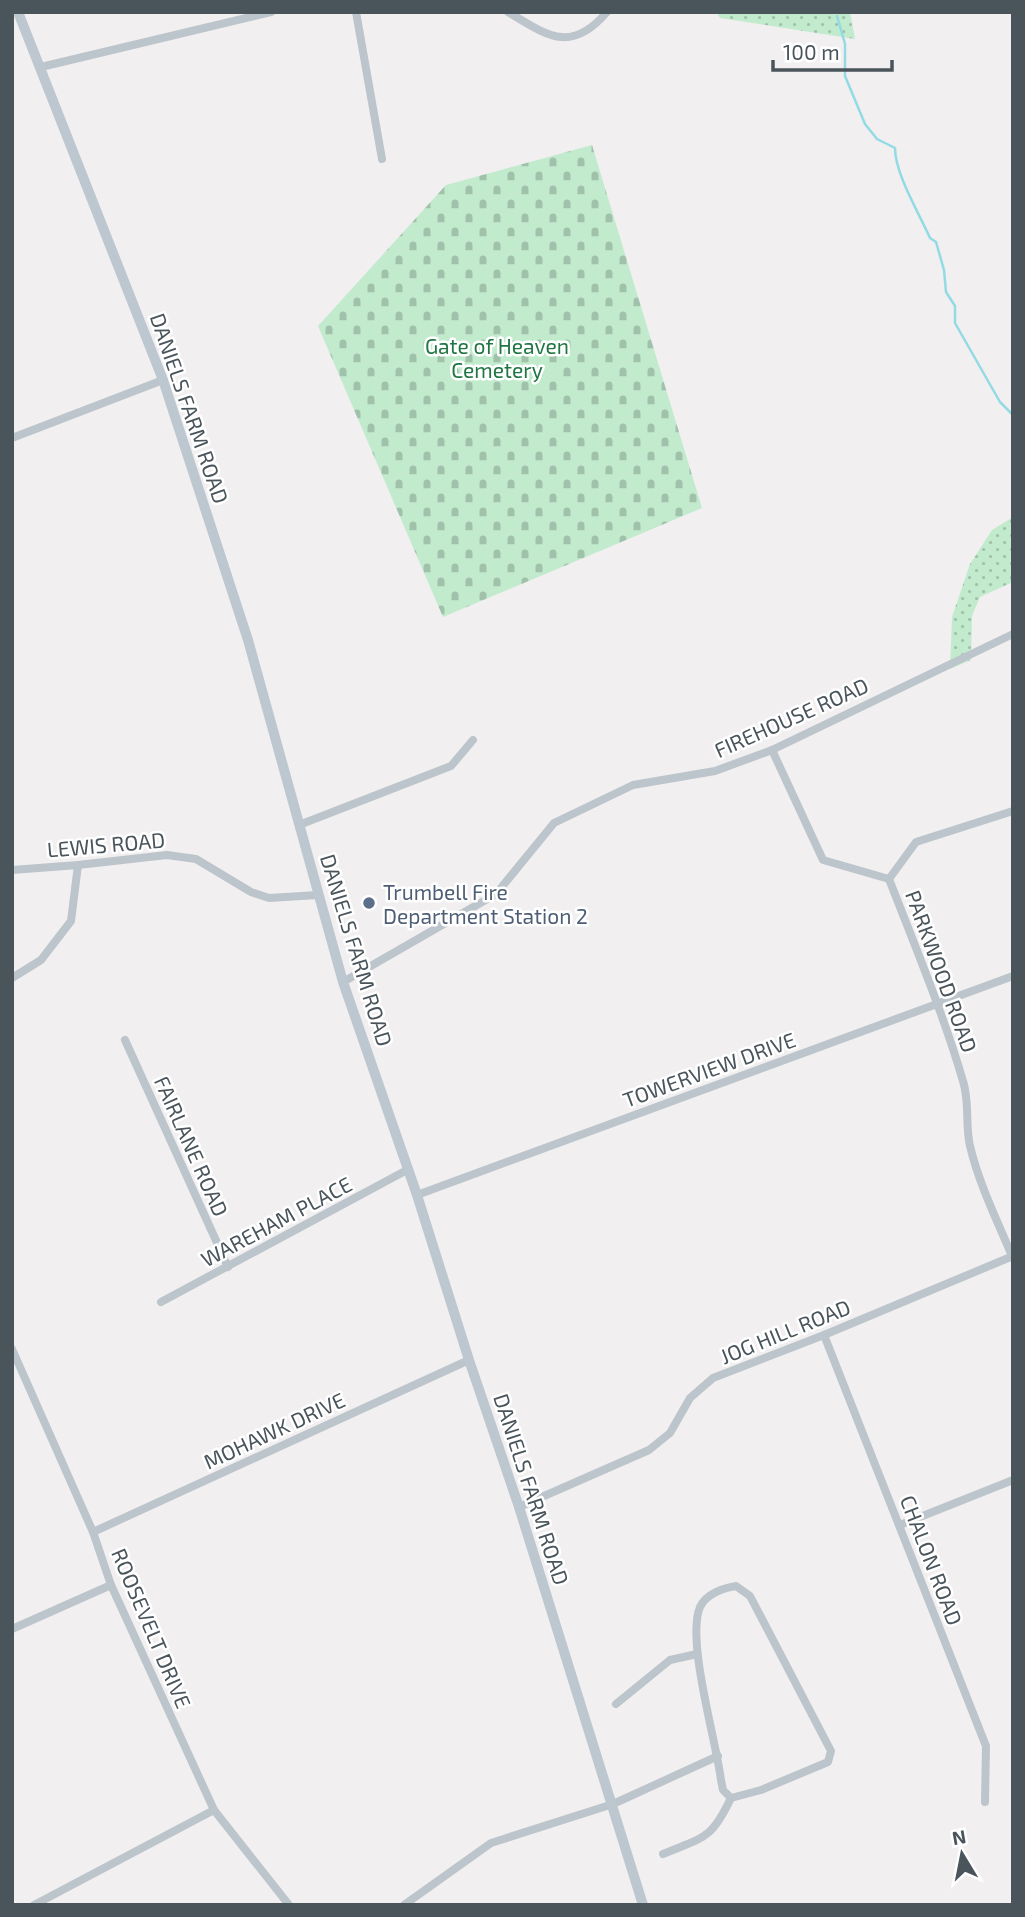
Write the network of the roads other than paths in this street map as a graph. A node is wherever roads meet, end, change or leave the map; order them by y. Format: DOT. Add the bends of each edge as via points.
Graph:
graph roads {
  1 [pos="18,12"];
  2 [pos="271,12"];
  3 [pos="356,12"];
  4 [pos="508,12"];
  5 [pos="607,12"];
  6 [pos="41,67"];
  7 [pos="382,159"];
  8 [pos="163,380"];
  9 [pos="12,438"];
  10 [pos="1013,634"];
  11 [pos="473,740"];
  12 [pos="772,750"];
  13 [pos="1013,811"];
  14 [pos="299,825"];
  15 [pos="78,865"];
  16 [pos="12,870"];
  17 [pos="889,879"];
  18 [pos="318,895"];
  19 [pos="1013,976"];
  20 [pos="12,978"];
  21 [pos="343,982"];
  22 [pos="936,1003"];
  23 [pos="125,1040"];
  24 [pos="407,1170"];
  25 [pos="417,1195"];
  26 [pos="1012,1256"];
  27 [pos="228,1267"];
  28 [pos="161,1302"];
  29 [pos="824,1335"];
  30 [pos="12,1349"];
  31 [pos="469,1360"];
  32 [pos="1013,1480"];
  33 [pos="519,1507"];
  34 [pos="900,1525"];
  35 [pos="93,1532"];
  36 [pos="111,1585"];
  37 [pos="12,1629"];
  38 [pos="697,1654"];
  39 [pos="616,1704"];
  40 [pos="718,1756"];
  41 [pos="731,1798"];
  42 [pos="985,1802"];
  43 [pos="613,1804"];
  44 [pos="214,1810"];
  45 [pos="663,1854"];
  46 [pos="34,1905"];
  47 [pos="289,1905"];
  48 [pos="404,1905"];
  49 [pos="643,1905"];
  1 -- 6 [label="main road, DANIELS FARM ROAD"];
  2 -- 6 [label="street"];
  3 -- 7 [label="street"];
  4 -- 5 [label="street" via="544,34 575,38"];
  6 -- 8 [label="main road, DANIELS FARM ROAD"];
  8 -- 9 [label="street"];
  8 -- 14 [label="main road, DANIELS FARM ROAD" via="248,640"];
  10 -- 12 [label="street, FIREHOUSE ROAD"];
  11 -- 14 [label="street" via="451,766"];
  12 -- 17 [label="street, PARKWOOD ROAD" via="823,860"];
  12 -- 21 [label="street, FIREHOUSE ROAD" via="715,771 633,785 554,823 496,894"];
  13 -- 17 [label="street" via="916,842"];
  14 -- 18 [label="main road, DANIELS FARM ROAD"];
  15 -- 16 [label="street, LEWIS ROAD"];
  15 -- 18 [label="street, LEWIS ROAD" via="181,856 196,859 269,898"];
  15 -- 20 [label="street" via="71,921 41,960"];
  17 -- 22 [label="street, PARKWOOD ROAD"];
  18 -- 21 [label="main road, DANIELS FARM ROAD"];
  19 -- 22 [label="street, TOWERVIEW DRIVE"];
  21 -- 24 [label="main road, DANIELS FARM ROAD"];
  22 -- 25 [label="street, TOWERVIEW DRIVE"];
  22 -- 26 [label="street, PARKWOOD ROAD" via="964,1084 969,1142 979,1176"];
  23 -- 27 [label="street, FAIRLANE ROAD"];
  24 -- 25 [label="main road, DANIELS FARM ROAD"];
  24 -- 27 [label="street, WAREHAM PLACE"];
  25 -- 31 [label="main road, DANIELS FARM ROAD"];
  26 -- 29 [label="street, JOG HILL ROAD"];
  27 -- 28 [label="street, WAREHAM PLACE"];
  29 -- 33 [label="street, JOG HILL ROAD" via="713,1378 690,1398 670,1433 649,1450"];
  29 -- 34 [label="street, CHALON ROAD"];
  30 -- 35 [label="street, ROOSEVELT DRIVE"];
  31 -- 33 [label="main road, DANIELS FARM ROAD"];
  31 -- 35 [label="street, MOHAWK DRIVE"];
  32 -- 34 [label="street"];
  33 -- 43 [label="main road, DANIELS FARM ROAD"];
  34 -- 42 [label="street, CHALON ROAD" via="986,1746"];
  35 -- 36 [label="street, ROOSEVELT DRIVE"];
  36 -- 37 [label="street"];
  36 -- 44 [label="street, ROOSEVELT DRIVE"];
  38 -- 39 [label="street" via="670,1660"];
  38 -- 40 [label="street"];
  38 -- 41 [label="street" via="695,1628 701,1604 720,1588 736,1586 750,1596 831,1751 828,1762"];
  40 -- 41 [label="street" via="723,1790"];
  40 -- 43 [label="street"];
  41 -- 45 [label="street" via="708,1836"];
  43 -- 48 [label="street" via="491,1843"];
  43 -- 49 [label="main road, DANIELS FARM ROAD"];
  44 -- 46 [label="street"];
  44 -- 47 [label="street, ROOSEVELT DRIVE"];
}
